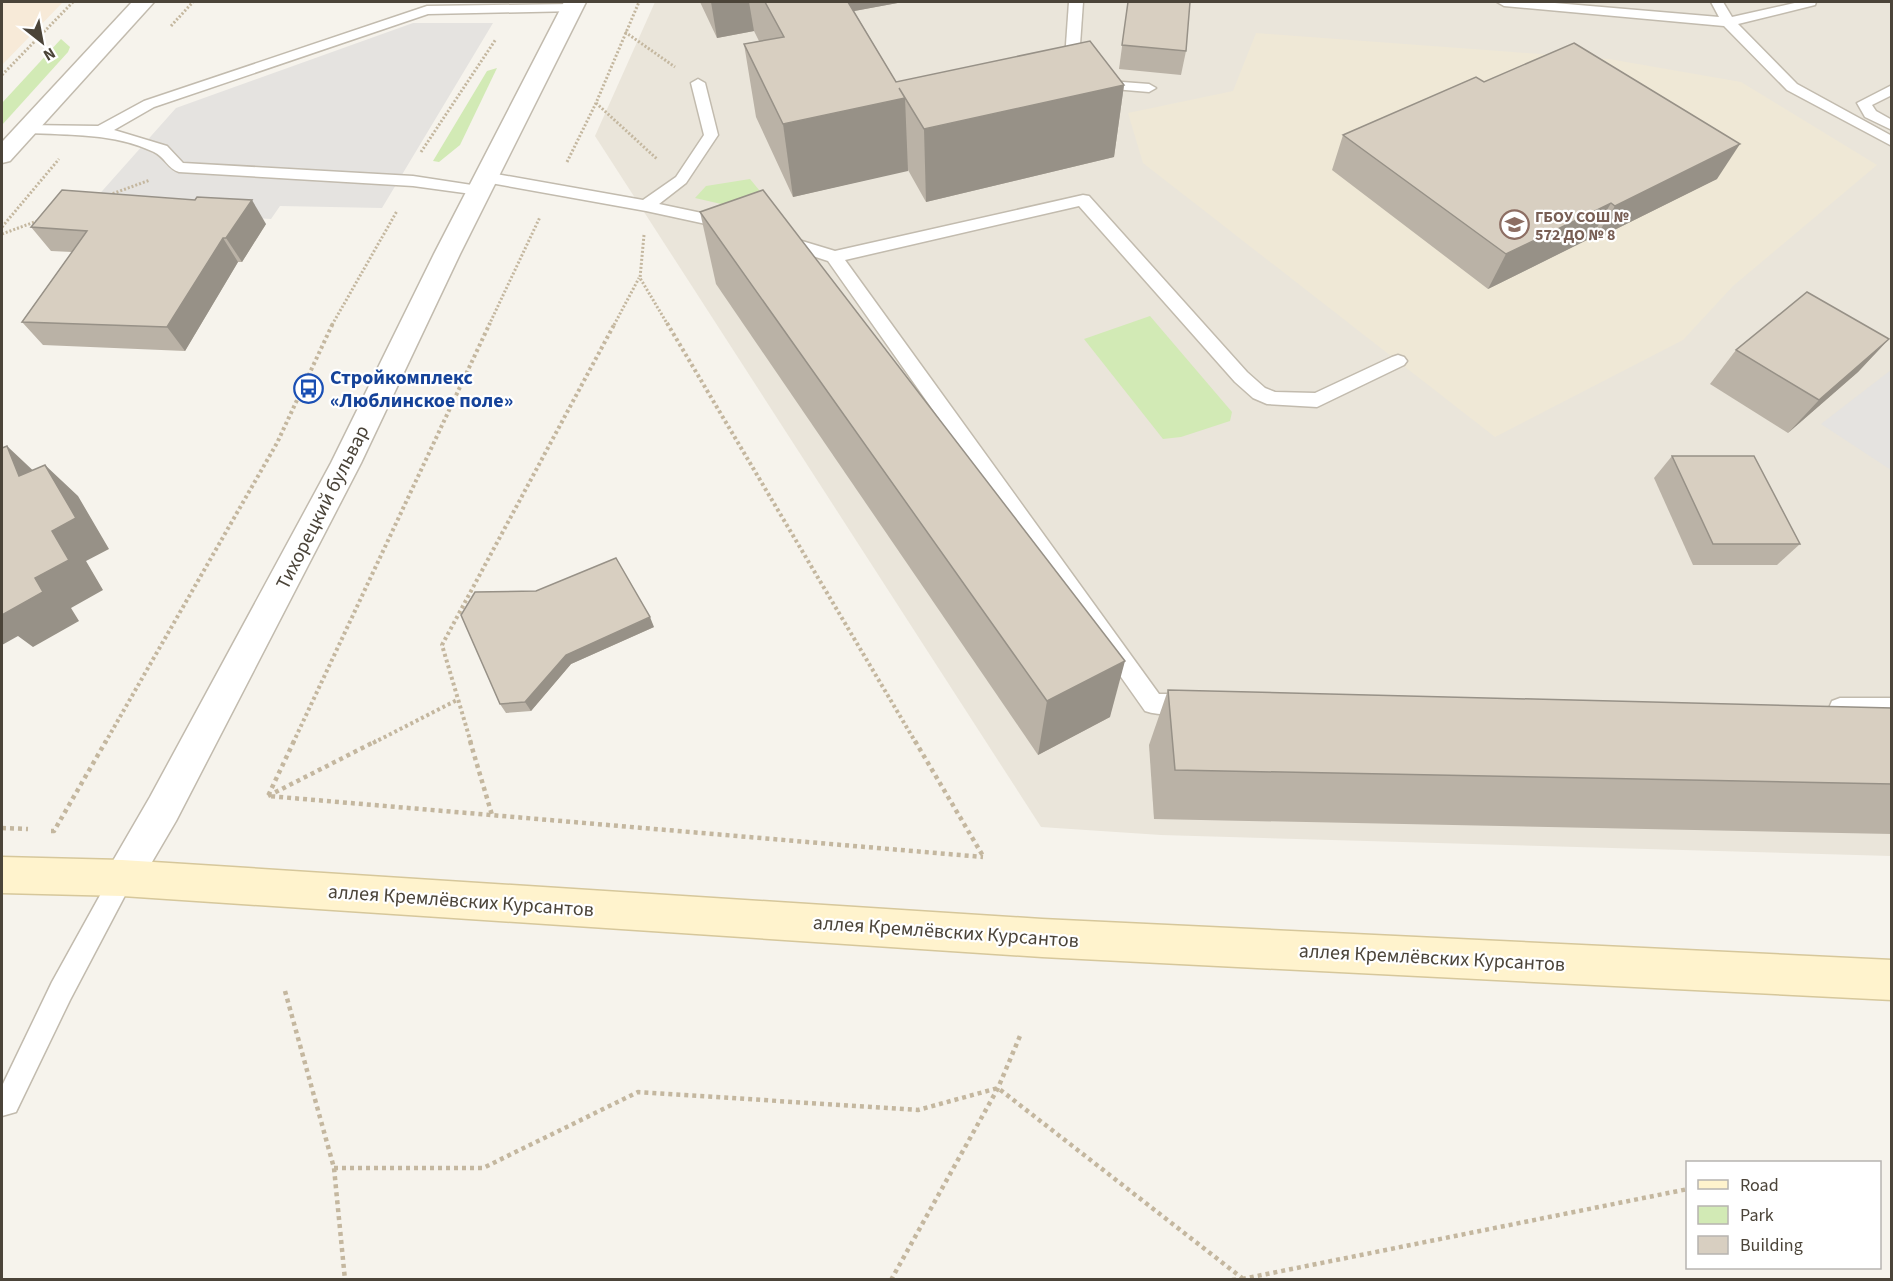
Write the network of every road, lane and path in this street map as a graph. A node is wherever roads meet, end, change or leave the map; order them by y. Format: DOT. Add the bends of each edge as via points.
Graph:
graph roads {
  1 [pos="73,2"];
  2 [pos="143,2"];
  3 [pos="639,2"];
  4 [pos="1076,2"];
  5 [pos="1504,2"];
  6 [pos="1717,2"];
  7 [pos="1810,2"];
  8 [pos="574,5"];
  9 [pos="508,9"];
  10 [pos="1728,22"];
  11 [pos="625,32"];
  12 [pos="2,75"];
  13 [pos="698,83"];
  14 [pos="1149,88"];
  15 [pos="1892,89"];
  16 [pos="596,103"];
  17 [pos="1892,126"];
  18 [pos="26,129"];
  19 [pos="101,131"];
  20 [pos="1892,142"];
  21 [pos="2,156"];
  22 [pos="681,180"];
  23 [pos="413,181"];
  24 [pos="482,184"];
  25 [pos="553,189"];
  26 [pos="646,206"];
  27 [pos="745,228"];
  28 [pos="767,235"];
  29 [pos="834,257"];
  30 [pos="640,278"];
  31 [pos="1398,361"];
  32 [pos="458,700"];
  33 [pos="1212,704"];
  34 [pos="1816,707"];
  35 [pos="1892,708"];
  36 [pos="268,796"];
  37 [pos="492,815"];
  38 [pos="2,828"];
  39 [pos="33,830"];
  40 [pos="44,830"];
  41 [pos="2,875"];
  42 [pos="123,878"];
  43 [pos="1892,980"];
  44 [pos="285,991"];
  45 [pos="1020,1036"];
  46 [pos="998,1088"];
  47 [pos="2,1103"];
  48 [pos="334,1168"];
  49 [pos="1686,1189"];
  50 [pos="1242,1279"];
  51 [pos="345,1280"];
  52 [pos="891,1280"];
  53 [pos="1232,1280"];
  1 -- 12 [label="path"];
  2 -- 18 [label="street"];
  3 -- 11 [label="path"];
  4 -- 14 [label="lane" via="1065,83"];
  5 -- 10 [label="lane"];
  6 -- 10 [label="lane"];
  7 -- 10 [label="lane"];
  8 -- 9 [label="lane"];
  8 -- 24 [label="street, Тихорецкий бульвар"];
  9 -- 19 [label="lane" via="427,10 149,104"];
  9 -- 23 [label="path" via="495,42 416,160"];
  10 -- 20 [label="lane" via="1792,87"];
  11 -- 13 [label="path"];
  11 -- 16 [label="path"];
  13 -- 22 [label="lane" via="711,135"];
  15 -- 17 [label="lane" via="1864,103 1870,114"];
  16 -- 22 [label="path"];
  16 -- 25 [label="path"];
  18 -- 19 [label="lane"];
  18 -- 21 [label="street"];
  19 -- 23 [label="lane" via="162,149 179,167"];
  22 -- 26 [label="lane"];
  23 -- 24 [label="lane"];
  23 -- 40 [label="path" via="327,334 277,443 54,831"];
  24 -- 25 [label="lane"];
  24 -- 42 [label="street, Тихорецкий бульвар" via="346,463"];
  25 -- 26 [label="lane"];
  25 -- 36 [label="path"];
  26 -- 27 [label="lane"];
  26 -- 30 [label="path"];
  28 -- 29 [label="lane"];
  29 -- 31 [label="lane" via="1083,200 1259,393 1273,399 1317,400"];
  29 -- 33 [label="lane" via="1153,704"];
  30 -- 32 [label="path" via="442,645"];
  30 -- 37 [label="path" via="983,857"];
  32 -- 36 [label="path"];
  32 -- 37 [label="path"];
  34 -- 35 [label="lane"];
  36 -- 37 [label="path"];
  38 -- 39 [label="path"];
  41 -- 42 [label="main road, аллея Кремлёвских Курсантов"];
  42 -- 43 [label="main road, аллея Кремлёвских Курсантов" via="1042,938"];
  42 -- 47 [label="lane" via="61,991 7,1103"];
  44 -- 48 [label="path"];
  45 -- 46 [label="path"];
  46 -- 48 [label="path" via="918,1110 638,1092 483,1168"];
  46 -- 50 [label="path"];
  46 -- 52 [label="path"];
  48 -- 51 [label="path"];
  49 -- 50 [label="path"];
  50 -- 53 [label="path"];
}
